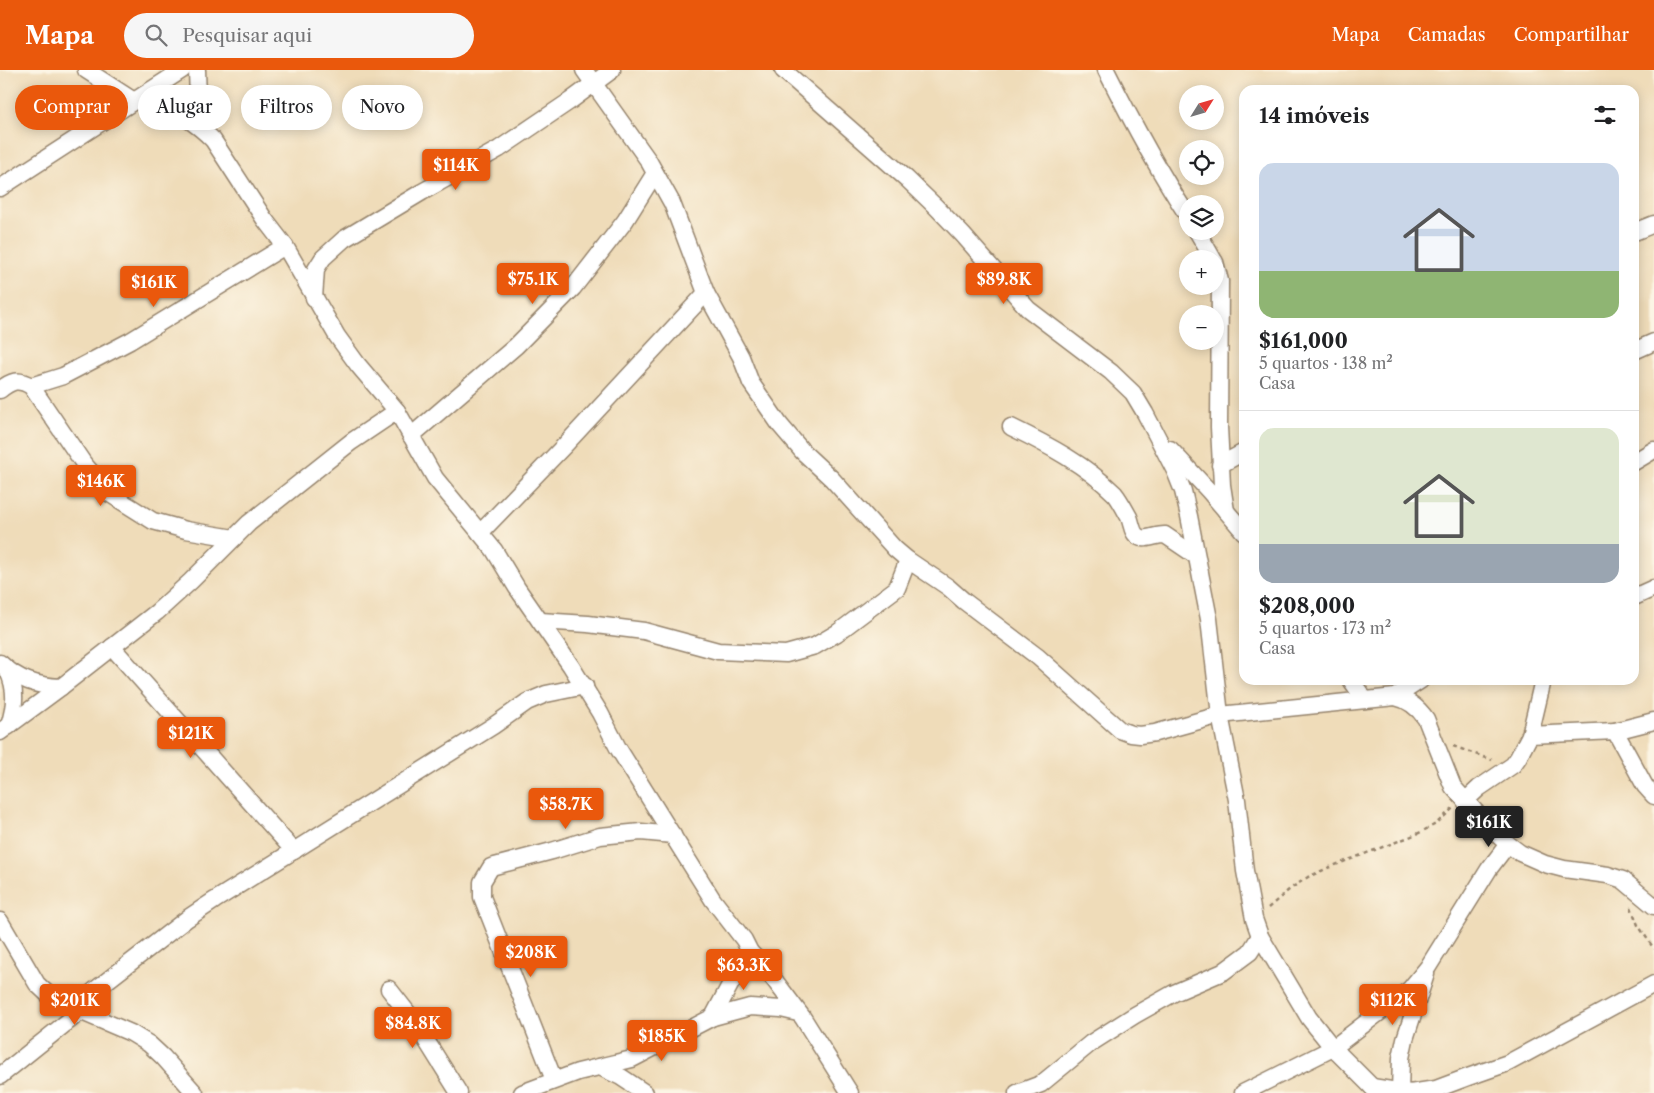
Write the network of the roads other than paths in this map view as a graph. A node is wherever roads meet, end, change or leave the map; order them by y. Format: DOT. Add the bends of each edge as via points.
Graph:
graph roads {
  1 [pos="86,70"];
  2 [pos="182,70"];
  3 [pos="197,70"];
  4 [pos="612,70"];
  5 [pos="783,70"];
  6 [pos="1106,70"];
  7 [pos="589,77"];
  8 [pos="159,85"];
  9 [pos="198,85"];
  10 [pos="138,97"];
  11 [pos="138,99"];
  12 [pos="202,130"];
  13 [pos="655,173"];
  14 [pos="0,188"];
  15 [pos="1179,203"];
  16 [pos="1654,224"];
  17 [pos="1639,230"];
  18 [pos="284,246"];
  19 [pos="706,293"];
  20 [pos="1220,295"];
  21 [pos="314,298"];
  22 [pos="1654,342"];
  23 [pos="1639,349"];
  24 [pos="31,386"];
  25 [pos="0,390"];
  26 [pos="397,411"];
  27 [pos="1011,427"];
  28 [pos="1156,432"];
  29 [pos="411,436"];
  30 [pos="1654,450"];
  31 [pos="1239,455"];
  32 [pos="1639,459"];
  33 [pos="1220,465"];
  34 [pos="1226,511"];
  35 [pos="1239,526"];
  36 [pos="480,533"];
  37 [pos="234,538"];
  38 [pos="1196,556"];
  39 [pos="908,560"];
  40 [pos="1654,588"];
  41 [pos="1639,595"];
  42 [pos="540,621"];
  43 [pos="112,647"];
  44 [pos="4,667"];
  45 [pos="1354,685"];
  46 [pos="1413,685"];
  47 [pos="1542,685"];
  48 [pos="585,686"];
  49 [pos="61,687"];
  50 [pos="1395,697"];
  51 [pos="1365,700"];
  52 [pos="1220,715"];
  53 [pos="1654,721"];
  54 [pos="4,729"];
  55 [pos="1615,732"];
  56 [pos="1530,735"];
  57 [pos="1654,796"];
  58 [pos="1465,801"];
  59 [pos="673,835"];
  60 [pos="1508,844"];
  61 [pos="294,851"];
  62 [pos="1654,906"];
  63 [pos="0,922"];
  64 [pos="1260,936"];
  65 [pos="750,952"];
  66 [pos="1428,967"];
  67 [pos="1654,984"];
  68 [pos="389,989"];
  69 [pos="81,1012"];
  70 [pos="798,1013"];
  71 [pos="713,1017"];
  72 [pos="1333,1048"];
  73 [pos="600,1067"];
  74 [pos="0,1076"];
  75 [pos="554,1080"];
  76 [pos="1375,1090"];
  77 [pos="1434,1091"];
  78 [pos="1400,1092"];
  79 [pos="195,1093"];
  80 [pos="459,1093"];
  81 [pos="522,1093"];
  82 [pos="645,1093"];
  83 [pos="850,1093"];
  84 [pos="1017,1093"];
  85 [pos="1243,1093"];
  1 -- 10 [label="street"];
  2 -- 8 [label="street"];
  3 -- 9 [label="street"];
  4 -- 7 [label="street"];
  5 -- 28 [label="street" via="936,207 1028,309 1123,383 1133,393"];
  6 -- 15 [label="street" via="1133,125"];
  7 -- 13 [label="street"];
  7 -- 21 [label="street" via="570,101 499,149 344,239 316,269"];
  11 -- 14 [label="street"];
  12 -- 18 [label="street" via="213,140"];
  13 -- 19 [label="street" via="672,203"];
  13 -- 29 [label="street" via="630,214 572,288 516,346"];
  16 -- 17 [label="street"];
  18 -- 21 [label="street"];
  18 -- 24 [label="street" via="130,341 63,376"];
  19 -- 36 [label="street"];
  19 -- 39 [label="street" via="765,406 803,452"];
  20 -- 33 [label="street"];
  21 -- 26 [label="street" via="347,350"];
  22 -- 23 [label="street"];
  24 -- 25 [label="street" via="17,381"];
  24 -- 37 [label="street" via="84,464 110,494 153,521"];
  26 -- 29 [label="street"];
  26 -- 37 [label="street" via="351,442"];
  27 -- 38 [label="street" via="1044,443 1099,480 1117,496 1137,537 1166,534"];
  28 -- 34 [label="street"];
  28 -- 38 [label="street" via="1183,491"];
  29 -- 36 [label="street" via="435,478"];
  30 -- 32 [label="street"];
  31 -- 33 [label="street"];
  33 -- 34 [label="street"];
  34 -- 35 [label="street"];
  36 -- 42 [label="street"];
  37 -- 43 [label="street" via="156,612"];
  38 -- 52 [label="street" via="1209,619"];
  39 -- 42 [label="street" via="897,588 815,646 786,654 718,651 644,631"];
  39 -- 52 [label="street" via="948,586 1038,657 1120,730 1140,735 1155,733"];
  40 -- 41 [label="street"];
  42 -- 48 [label="street"];
  43 -- 49 [label="street"];
  43 -- 61 [label="street"];
  44 -- 49 [label="street" via="33,684"];
  44 -- 54 [label="street" via="14,688 15,701"];
  45 -- 51 [label="street"];
  46 -- 50 [label="street"];
  47 -- 56 [label="street"];
  48 -- 59 [label="street" via="618,748"];
  48 -- 61 [label="street" via="546,694 527,702"];
  49 -- 54 [label="street"];
  50 -- 51 [label="street"];
  50 -- 58 [label="street" via="1404,699 1421,711 1453,787"];
  51 -- 52 [label="street"];
  52 -- 64 [label="street" via="1237,800 1245,870"];
  53 -- 55 [label="street"];
  55 -- 56 [label="street"];
  55 -- 57 [label="street"];
  56 -- 58 [label="street" via="1513,765"];
  58 -- 60 [label="street"];
  59 -- 65 [label="street"];
  59 -- 75 [label="street" via="641,832 600,836 491,867 482,882 482,897"];
  60 -- 62 [label="street" via="1520,854 1551,866 1627,881"];
  60 -- 66 [label="street"];
  61 -- 69 [label="street" via="188,918 95,990 83,1001"];
  63 -- 69 [label="street" via="37,984 54,1000"];
  64 -- 72 [label="street" via="1309,1018"];
  64 -- 84 [label="street" via="1250,952 1223,972 1174,993 1135,1015 1091,1043 1041,1084"];
  65 -- 70 [label="street"];
  65 -- 71 [label="street"];
  66 -- 72 [label="street" via="1410,989"];
  66 -- 78 [label="street" via="1401,1058"];
  67 -- 77 [label="street" via="1508,1063"];
  68 -- 80 [label="street" via="414,1021"];
  69 -- 74 [label="street"];
  69 -- 79 [label="street" via="149,1044"];
  70 -- 71 [label="street" via="781,1008 750,1007"];
  70 -- 83 [label="street"];
  71 -- 73 [label="street" via="632,1059"];
  72 -- 76 [label="street"];
  72 -- 85 [label="street"];
  73 -- 75 [label="street"];
  73 -- 82 [label="street"];
  75 -- 81 [label="street"];
  76 -- 78 [label="street"];
  77 -- 78 [label="street"];
}
